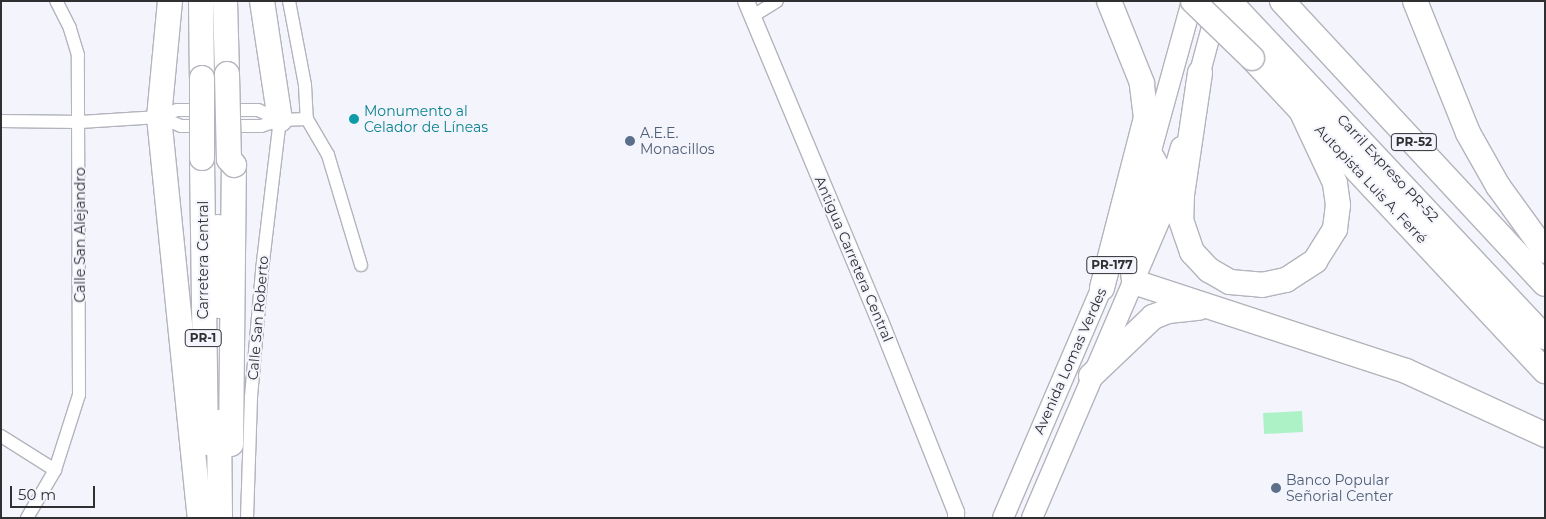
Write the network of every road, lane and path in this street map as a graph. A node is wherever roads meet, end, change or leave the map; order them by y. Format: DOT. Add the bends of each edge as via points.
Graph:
graph roads {
  1 [pos="56,1"];
  2 [pos="170,1"];
  3 [pos="201,1"];
  4 [pos="216,1"];
  5 [pos="224,1"];
  6 [pos="232,1"];
  7 [pos="262,1"];
  8 [pos="289,1"];
  9 [pos="777,1"];
  10 [pos="1109,1"];
  11 [pos="1192,1"];
  12 [pos="1219,1"];
  13 [pos="1229,1"];
  14 [pos="1282,1"];
  15 [pos="1415,1"];
  16 [pos="749,9"];
  17 [pos="1200,73"];
  18 [pos="220,76"];
  19 [pos="1300,106"];
  20 [pos="159,117"];
  21 [pos="307,119"];
  22 [pos="280,120"];
  23 [pos="1,121"];
  24 [pos="80,122"];
  25 [pos="1150,154"];
  26 [pos="218,160"];
  27 [pos="1545,251"];
  28 [pos="361,265"];
  29 [pos="1134,282"];
  30 [pos="1545,284"];
  31 [pos="1102,288"];
  32 [pos="1212,307"];
  33 [pos="1545,337"];
  34 [pos="1545,371"];
  35 [pos="1091,376"];
  36 [pos="1,436"];
  37 [pos="1545,436"];
  38 [pos="55,470"];
  39 [pos="200,514"];
  40 [pos="27,518"];
  41 [pos="220,518"];
  42 [pos="230,518"];
  43 [pos="247,518"];
  44 [pos="956,518"];
  45 [pos="1003,518"];
  46 [pos="1032,518"];
  1 -- 24 [label="street, Calle San Alejandro" via="70,28 78,55"];
  2 -- 20 [label="highway"];
  3 -- 18 [label="highway, Carretera Central / PR-1"];
  4 -- 18 [label="highway"];
  5 -- 18 [label="highway"];
  6 -- 18 [label="highway, Carretera Central / PR-1"];
  7 -- 22 [label="highway"];
  8 -- 21 [label="street" via="306,85"];
  9 -- 16 [label="street"];
  10 -- 31 [label="highway" via="1142,83 1146,118"];
  11 -- 19 [label="highway, Autopista Luis A. Ferré, bridge"];
  11 -- 25 [label="main road, Avenida Lomas Verdes / PR-177"];
  12 -- 17 [label="main road, Avenida Lomas Verdes / PR-177"];
  13 -- 33 [label="highway, Carril Expreso PR-52"];
  14 -- 30 [label="highway, PR-52"];
  15 -- 27 [label="highway" via="1446,83 1480,155"];
  16 -- 44 [label="street, Antigua Carretera Central" via="880,321"];
  17 -- 19 [label="highway" via="1181,220 1192,252 1209,270 1230,282 1262,286 1286,280 1315,261 1335,229 1338,205 1335,182"];
  17 -- 29 [label="main road, Avenida Lomas Verdes / PR-177" via="1160,219"];
  18 -- 26 [label="highway, Carretera Central / PR-1, bridge"];
  18 -- 26 [label="highway, Carretera Central / PR-1"];
  19 -- 34 [label="highway, Autopista Luis A. Ferré"];
  20 -- 22 [label="street" via="178,110 258,110"];
  20 -- 24 [label="street"];
  20 -- 39 [label="highway"];
  21 -- 22 [label="street"];
  21 -- 28 [label="street" via="328,155"];
  22 -- 43 [label="street, Calle San Roberto" via="262,270"];
  23 -- 24 [label="street"];
  24 -- 38 [label="street, Calle San Alejandro" via="79,395"];
  25 -- 29 [label="highway" via="1160,172 1131,256"];
  25 -- 31 [label="main road, Avenida Lomas Verdes / PR-177" via="1134,212"];
  26 -- 39 [label="highway, Carretera Central / PR-1" via="202,261"];
  26 -- 41 [label="highway"];
  26 -- 42 [label="highway, Carretera Central / PR-1"];
  29 -- 32 [label="highway"];
  29 -- 35 [label="main road, Avenida Lomas Verdes / PR-177"];
  31 -- 45 [label="main road, Avenida Lomas Verdes / PR-177"];
  32 -- 35 [label="highway" via="1168,310 1153,317"];
  32 -- 37 [label="highway" via="1406,371"];
  35 -- 46 [label="main road, Avenida Lomas Verdes / PR-177"];
  36 -- 38 [label="street"];
  38 -- 40 [label="street, Calle San Alejandro"];
}
